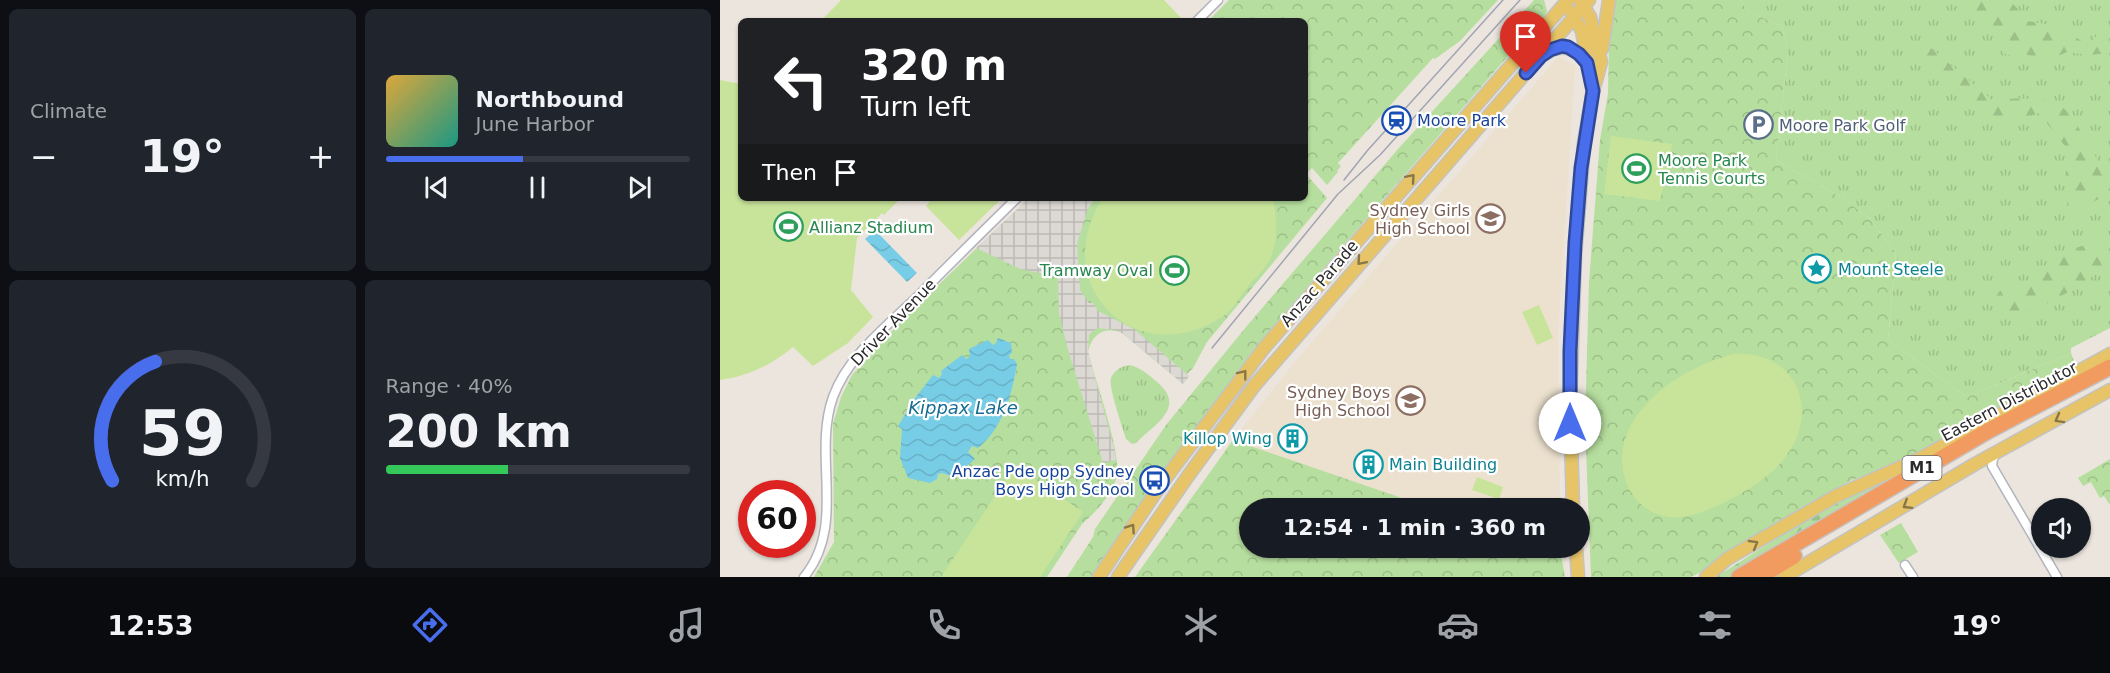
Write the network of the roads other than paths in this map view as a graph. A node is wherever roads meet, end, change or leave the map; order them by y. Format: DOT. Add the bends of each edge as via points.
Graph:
graph roads {
  1 [pos="1218,0"];
  2 [pos="1609,0"];
  3 [pos="1566,2"];
  4 [pos="1584,2"];
  5 [pos="1574,17"];
  6 [pos="1200,18"];
  7 [pos="1541,56"];
  8 [pos="1601,62"];
  9 [pos="1587,63"];
  10 [pos="1593,91"];
  11 [pos="1014,201"];
  12 [pos="2110,354"];
  13 [pos="2107,371"];
  14 [pos="2110,390"];
  15 [pos="1997,452"];
  16 [pos="1975,464"];
  17 [pos="1995,472"];
  18 [pos="1573,498"];
  19 [pos="1577,558"];
  20 [pos="1905,565"];
  21 [pos="804,577"];
  22 [pos="1099,577"];
  23 [pos="1118,577"];
  24 [pos="1578,577"];
  25 [pos="1706,577"];
  26 [pos="1739,577"];
  27 [pos="1760,577"];
  28 [pos="1784,577"];
  29 [pos="1913,577"];
  30 [pos="2057,577"];
  1 -- 6 [label="street"];
  2 -- 8 [label="main road"];
  3 -- 5 [label="main road"];
  22 -- 3 [label="main road, Anzac Parade, one-way" via="1162,483 1263,348"];
  4 -- 5 [label="main road, Anzac Parade"];
  4 -- 8 [label="main road"];
  5 -- 7 [label="main road, Anzac Parade"];
  5 -- 9 [label="main road" via="1582,31"];
  7 -- 9 [label="main road" via="1557,47 1568,47"];
  7 -- 23 [label="main road, Anzac Parade, one-way" via="1254,386"];
  8 -- 10 [label="main road"];
  9 -- 10 [label="main road"];
  10 -- 18 [label="main road" via="1581,168 1573,290"];
  11 -- 21 [label="street, Driver Avenue" via="870,343 842,377 826,423 825,536 815,563"];
  25 -- 12 [label="main road, one-way" via="1727,559 1836,496 1921,458"];
  13 -- 26 [label="highway, Eastern Distributor / M1" via="1978,436"];
  13 -- 27 [label="highway, Eastern Distributor / M1"];
  14 -- 15 [label="main road, one-way"];
  15 -- 16 [label="main road"];
  15 -- 17 [label="street" via="1992,466"];
  16 -- 17 [label="street"];
  16 -- 28 [label="main road, one-way"];
  17 -- 30 [label="street"];
  19 -- 24 [label="main road"];
  20 -- 29 [label="street"];
}
